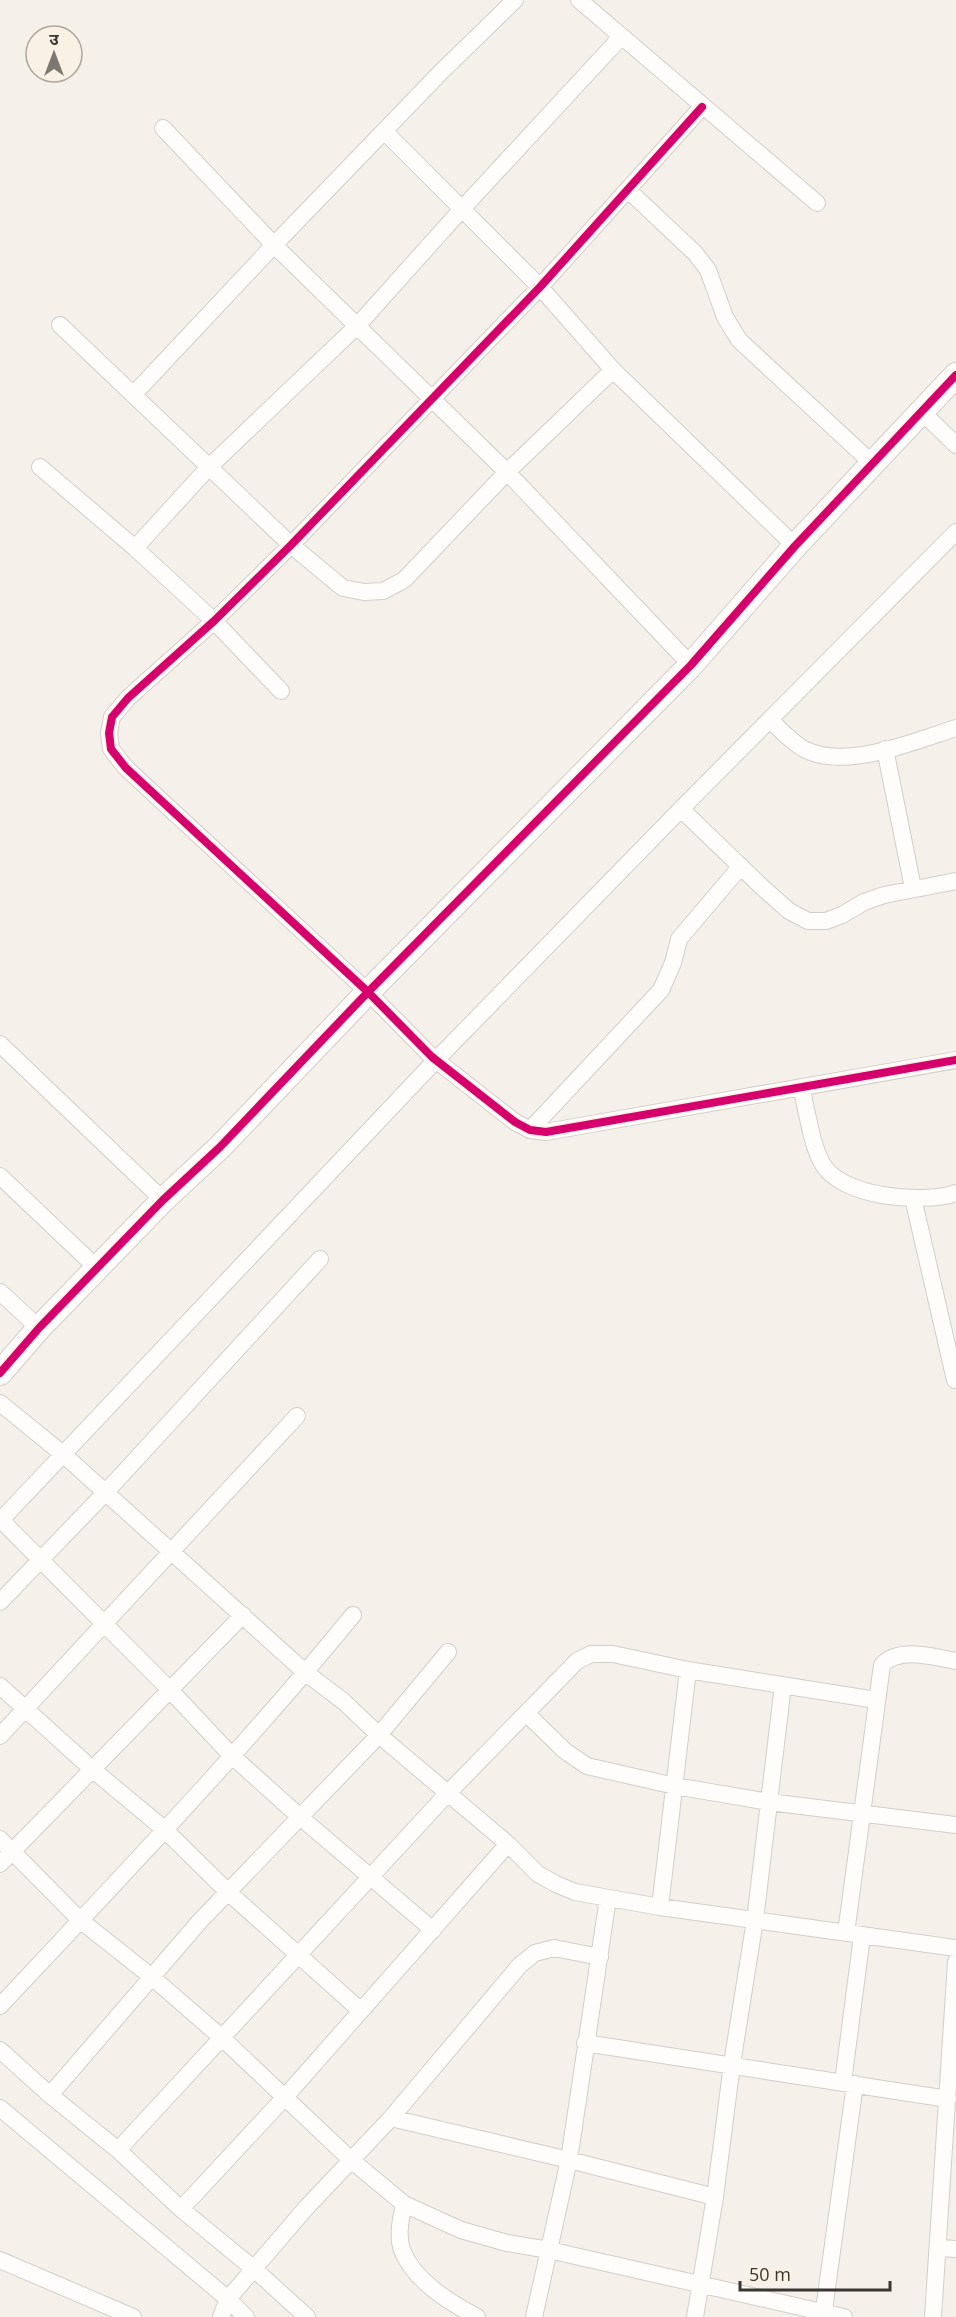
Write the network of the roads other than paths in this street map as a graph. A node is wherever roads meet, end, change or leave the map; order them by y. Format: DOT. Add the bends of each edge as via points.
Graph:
graph roads {
  1 [pos="515,0"];
  2 [pos="579,0"];
  3 [pos="621,38"];
  4 [pos="702,107"];
  5 [pos="163,128"];
  6 [pos="385,132"];
  7 [pos="628,190"];
  8 [pos="817,203"];
  9 [pos="461,210"];
  10 [pos="274,245"];
  11 [pos="540,287"];
  12 [pos="60,325"];
  13 [pos="358,326"];
  14 [pos="613,370"];
  15 [pos="956,375"];
  16 [pos="134,395"];
  17 [pos="432,398"];
  18 [pos="922,412"];
  19 [pos="953,442"];
  20 [pos="873,464"];
  21 [pos="40,467"];
  22 [pos="209,467"];
  23 [pos="507,472"];
  24 [pos="956,532"];
  25 [pos="291,545"];
  26 [pos="795,546"];
  27 [pos="135,548"];
  28 [pos="214,621"];
  29 [pos="691,665"];
  30 [pos="281,691"];
  31 [pos="770,720"];
  32 [pos="956,728"];
  33 [pos="885,749"];
  34 [pos="681,809"];
  35 [pos="741,866"];
  36 [pos="956,881"];
  37 [pos="913,888"];
  38 [pos="368,992"];
  39 [pos="0,1044"];
  40 [pos="434,1059"];
  41 [pos="956,1060"];
  42 [pos="801,1087"];
  43 [pos="530,1130"];
  44 [pos="0,1176"];
  45 [pos="956,1193"];
  46 [pos="913,1198"];
  47 [pos="163,1200"];
  48 [pos="320,1259"];
  49 [pos="98,1269"];
  50 [pos="0,1292"];
  51 [pos="39,1328"];
  52 [pos="0,1373"];
  53 [pos="955,1380"];
  54 [pos="0,1403"];
  55 [pos="297,1416"];
  56 [pos="60,1451"];
  57 [pos="105,1493"];
  58 [pos="0,1520"];
  59 [pos="171,1551"];
  60 [pos="41,1560"];
  61 [pos="0,1602"];
  62 [pos="243,1615"];
  63 [pos="353,1615"];
  64 [pos="104,1623"];
  65 [pos="448,1652"];
  66 [pos="956,1661"];
  67 [pos="688,1670"];
  68 [pos="306,1673"];
  69 [pos="783,1685"];
  70 [pos="0,1686"];
  71 [pos="170,1690"];
  72 [pos="876,1701"];
  73 [pos="24,1708"];
  74 [pos="526,1713"];
  75 [pos="379,1735"];
  76 [pos="0,1736"];
  77 [pos="231,1755"];
  78 [pos="92,1769"];
  79 [pos="675,1786"];
  80 [pos="448,1793"];
  81 [pos="769,1802"];
  82 [pos="863,1814"];
  83 [pos="300,1818"];
  84 [pos="956,1825"];
  85 [pos="165,1829"];
  86 [pos="0,1839"];
  87 [pos="508,1844"];
  88 [pos="13,1851"];
  89 [pos="0,1864"];
  90 [pos="371,1876"];
  91 [pos="228,1892"];
  92 [pos="608,1898"];
  93 [pos="660,1907"];
  94 [pos="80,1920"];
  95 [pos="754,1920"];
  96 [pos="433,1930"];
  97 [pos="854,1935"];
  98 [pos="956,1948"];
  99 [pos="298,1954"];
  100 [pos="600,1957"];
  101 [pos="956,1962"];
  102 [pos="153,1978"];
  103 [pos="0,2006"];
  104 [pos="361,2011"];
  105 [pos="221,2037"];
  106 [pos="585,2043"];
  107 [pos="0,2050"];
  108 [pos="732,2064"];
  109 [pos="849,2083"];
  110 [pos="50,2095"];
  111 [pos="285,2097"];
  112 [pos="948,2099"];
  113 [pos="0,2108"];
  114 [pos="391,2118"];
  115 [pos="118,2150"];
  116 [pos="350,2159"];
  117 [pos="569,2160"];
  118 [pos="715,2197"];
  119 [pos="404,2204"];
  120 [pos="181,2209"];
  121 [pos="938,2248"];
  122 [pos="956,2249"];
  123 [pos="549,2250"];
  124 [pos="0,2260"];
  125 [pos="251,2273"];
  126 [pos="700,2286"];
  127 [pos="231,2296"];
  128 [pos="823,2315"];
  129 [pos="133,2317"];
  130 [pos="221,2317"];
  131 [pos="246,2317"];
  132 [pos="307,2317"];
  133 [pos="477,2317"];
  134 [pos="534,2317"];
  135 [pos="695,2317"];
  136 [pos="844,2317"];
  137 [pos="933,2317"];
  1 -- 6 [label="street"];
  2 -- 3 [label="street"];
  3 -- 4 [label="street"];
  3 -- 9 [label="street"];
  4 -- 7 [label="street"];
  4 -- 8 [label="street"];
  5 -- 10 [label="street"];
  6 -- 9 [label="street"];
  6 -- 10 [label="street"];
  7 -- 11 [label="street"];
  7 -- 20 [label="street" via="708,270 725,316 739,340"];
  9 -- 11 [label="street"];
  9 -- 13 [label="street"];
  10 -- 13 [label="street"];
  10 -- 16 [label="street"];
  11 -- 14 [label="street"];
  11 -- 17 [label="street"];
  12 -- 16 [label="street"];
  13 -- 17 [label="street"];
  13 -- 22 [label="street"];
  14 -- 23 [label="street"];
  14 -- 26 [label="street"];
  15 -- 18 [label="street"];
  16 -- 22 [label="street"];
  17 -- 23 [label="street"];
  17 -- 25 [label="street"];
  18 -- 19 [label="street"];
  18 -- 20 [label="street"];
  20 -- 26 [label="street"];
  21 -- 27 [label="street"];
  22 -- 25 [label="street"];
  22 -- 27 [label="street"];
  23 -- 25 [label="street" via="404,580 383,591 343,588"];
  23 -- 29 [label="street"];
  24 -- 31 [label="street"];
  25 -- 28 [label="street"];
  26 -- 29 [label="street"];
  27 -- 28 [label="street"];
  28 -- 30 [label="street"];
  28 -- 38 [label="street" via="112,717 111,749 126,768"];
  29 -- 38 [label="street"];
  31 -- 33 [label="street" via="803,749 821,756 837,758"];
  31 -- 34 [label="street"];
  32 -- 33 [label="street"];
  33 -- 37 [label="street"];
  34 -- 35 [label="street"];
  34 -- 40 [label="street"];
  35 -- 37 [label="street" via="789,911 808,921 826,921 864,902"];
  35 -- 43 [label="street" via="679,939 661,990"];
  36 -- 37 [label="street"];
  38 -- 40 [label="street"];
  38 -- 47 [label="street" via="220,1147"];
  39 -- 47 [label="street"];
  40 -- 43 [label="street"];
  40 -- 56 [label="street"];
  41 -- 42 [label="street"];
  42 -- 43 [label="street" via="546,1132"];
  42 -- 46 [label="street" via="823,1165 838,1179 874,1195"];
  44 -- 49 [label="street"];
  45 -- 46 [label="street"];
  46 -- 53 [label="street"];
  47 -- 49 [label="street"];
  48 -- 57 [label="street"];
  49 -- 51 [label="street"];
  50 -- 51 [label="street"];
  51 -- 52 [label="street"];
  54 -- 56 [label="street"];
  55 -- 59 [label="street"];
  56 -- 57 [label="street"];
  56 -- 58 [label="street"];
  57 -- 59 [label="street"];
  57 -- 60 [label="street"];
  58 -- 60 [label="street"];
  59 -- 62 [label="street"];
  59 -- 64 [label="street"];
  60 -- 61 [label="street"];
  60 -- 64 [label="street"];
  62 -- 68 [label="street"];
  62 -- 71 [label="street"];
  63 -- 68 [label="street"];
  64 -- 71 [label="street"];
  64 -- 73 [label="street"];
  65 -- 75 [label="street"];
  66 -- 72 [label="street" via="900,1654 888,1658 882,1665"];
  67 -- 69 [label="street"];
  67 -- 74 [label="street" via="612,1654 591,1654 577,1661"];
  67 -- 79 [label="street"];
  68 -- 75 [label="street"];
  68 -- 77 [label="street"];
  69 -- 72 [label="street"];
  69 -- 81 [label="street"];
  70 -- 73 [label="street"];
  71 -- 77 [label="street"];
  71 -- 78 [label="street"];
  72 -- 82 [label="street"];
  73 -- 76 [label="street"];
  73 -- 78 [label="street"];
  74 -- 79 [label="street" via="565,1751 587,1766"];
  74 -- 80 [label="street"];
  75 -- 80 [label="street"];
  75 -- 83 [label="street"];
  77 -- 83 [label="street"];
  77 -- 85 [label="street"];
  78 -- 85 [label="street"];
  78 -- 88 [label="street"];
  79 -- 81 [label="street"];
  79 -- 93 [label="street"];
  80 -- 87 [label="street"];
  80 -- 90 [label="street"];
  81 -- 82 [label="street"];
  81 -- 95 [label="street"];
  82 -- 84 [label="street"];
  82 -- 97 [label="street"];
  83 -- 90 [label="street"];
  83 -- 91 [label="street"];
  85 -- 91 [label="street"];
  85 -- 94 [label="street"];
  86 -- 88 [label="street"];
  87 -- 92 [label="street" via="538,1874 556,1884"];
  87 -- 96 [label="street"];
  88 -- 89 [label="street"];
  88 -- 94 [label="street"];
  90 -- 96 [label="street"];
  90 -- 99 [label="street"];
  91 -- 99 [label="street"];
  91 -- 102 [label="street"];
  92 -- 93 [label="street"];
  92 -- 100 [label="street"];
  93 -- 95 [label="street"];
  94 -- 102 [label="street"];
  94 -- 103 [label="street"];
  95 -- 97 [label="street"];
  95 -- 108 [label="street"];
  96 -- 104 [label="street"];
  97 -- 98 [label="street"];
  97 -- 109 [label="street"];
  99 -- 104 [label="street"];
  99 -- 105 [label="street"];
  100 -- 106 [label="street"];
  100 -- 114 [label="street" via="554,1948 535,1953 520,1965"];
  101 -- 112 [label="street"];
  102 -- 105 [label="street"];
  102 -- 110 [label="street"];
  104 -- 111 [label="street"];
  105 -- 111 [label="street"];
  105 -- 115 [label="street"];
  106 -- 108 [label="street"];
  106 -- 117 [label="street"];
  107 -- 110 [label="street"];
  108 -- 109 [label="street"];
  108 -- 118 [label="street"];
  109 -- 112 [label="street"];
  109 -- 128 [label="street"];
  110 -- 115 [label="street"];
  111 -- 116 [label="street"];
  111 -- 120 [label="street"];
  112 -- 121 [label="street"];
  113 -- 127 [label="street"];
  114 -- 116 [label="street"];
  114 -- 117 [label="street"];
  115 -- 120 [label="street"];
  116 -- 119 [label="street"];
  116 -- 125 [label="street"];
  117 -- 118 [label="street"];
  117 -- 123 [label="street"];
  118 -- 126 [label="street"];
  119 -- 123 [label="street" via="460,2230"];
  119 -- 133 [label="street" via="399,2228 401,2249 414,2271 451,2303"];
  120 -- 125 [label="street"];
  121 -- 122 [label="street"];
  121 -- 137 [label="street"];
  123 -- 126 [label="street"];
  123 -- 134 [label="street"];
  124 -- 129 [label="street"];
  125 -- 127 [label="street"];
  125 -- 132 [label="street"];
  126 -- 128 [label="street"];
  126 -- 135 [label="street"];
  127 -- 130 [label="street"];
  127 -- 131 [label="street"];
  128 -- 136 [label="street"];
}
